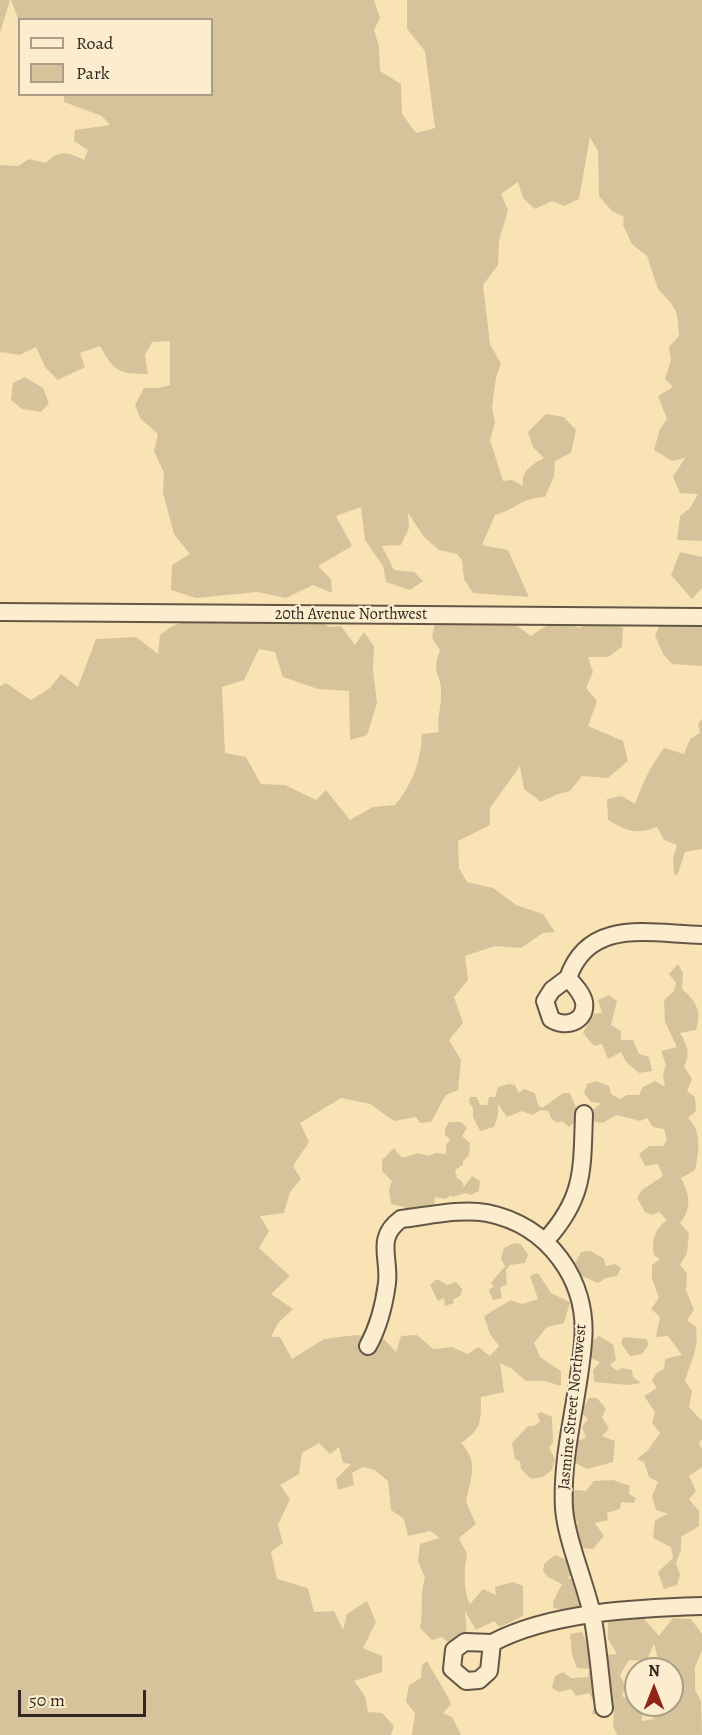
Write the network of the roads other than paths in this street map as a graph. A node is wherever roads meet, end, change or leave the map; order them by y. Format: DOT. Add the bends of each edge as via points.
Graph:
graph roads {
  1 [pos="0,612"];
  2 [pos="702,617"];
  3 [pos="702,935"];
  4 [pos="568,978"];
  5 [pos="584,1114"];
  6 [pos="546,1240"];
  7 [pos="368,1346"];
  8 [pos="702,1606"];
  9 [pos="592,1616"];
  10 [pos="492,1643"];
  11 [pos="604,1708"];
  1 -- 2 [label="street, 20th Avenue Northwest"];
  3 -- 4 [label="street" via="606,935 580,952"];
  5 -- 6 [label="street" via="583,1162 577,1194"];
  6 -- 7 [label="street, Jasmine Street Northwest" via="517,1223 486,1213 401,1219 390,1227 385,1240 387,1280 383,1306 378,1328"];
  6 -- 9 [label="street, Jasmine Street Northwest" via="568,1268 582,1304 584,1340 564,1472 564,1511"];
  8 -- 9 [label="street"];
  9 -- 10 [label="street" via="514,1631"];
  9 -- 11 [label="street, Jasmine Street Northwest"];
}
